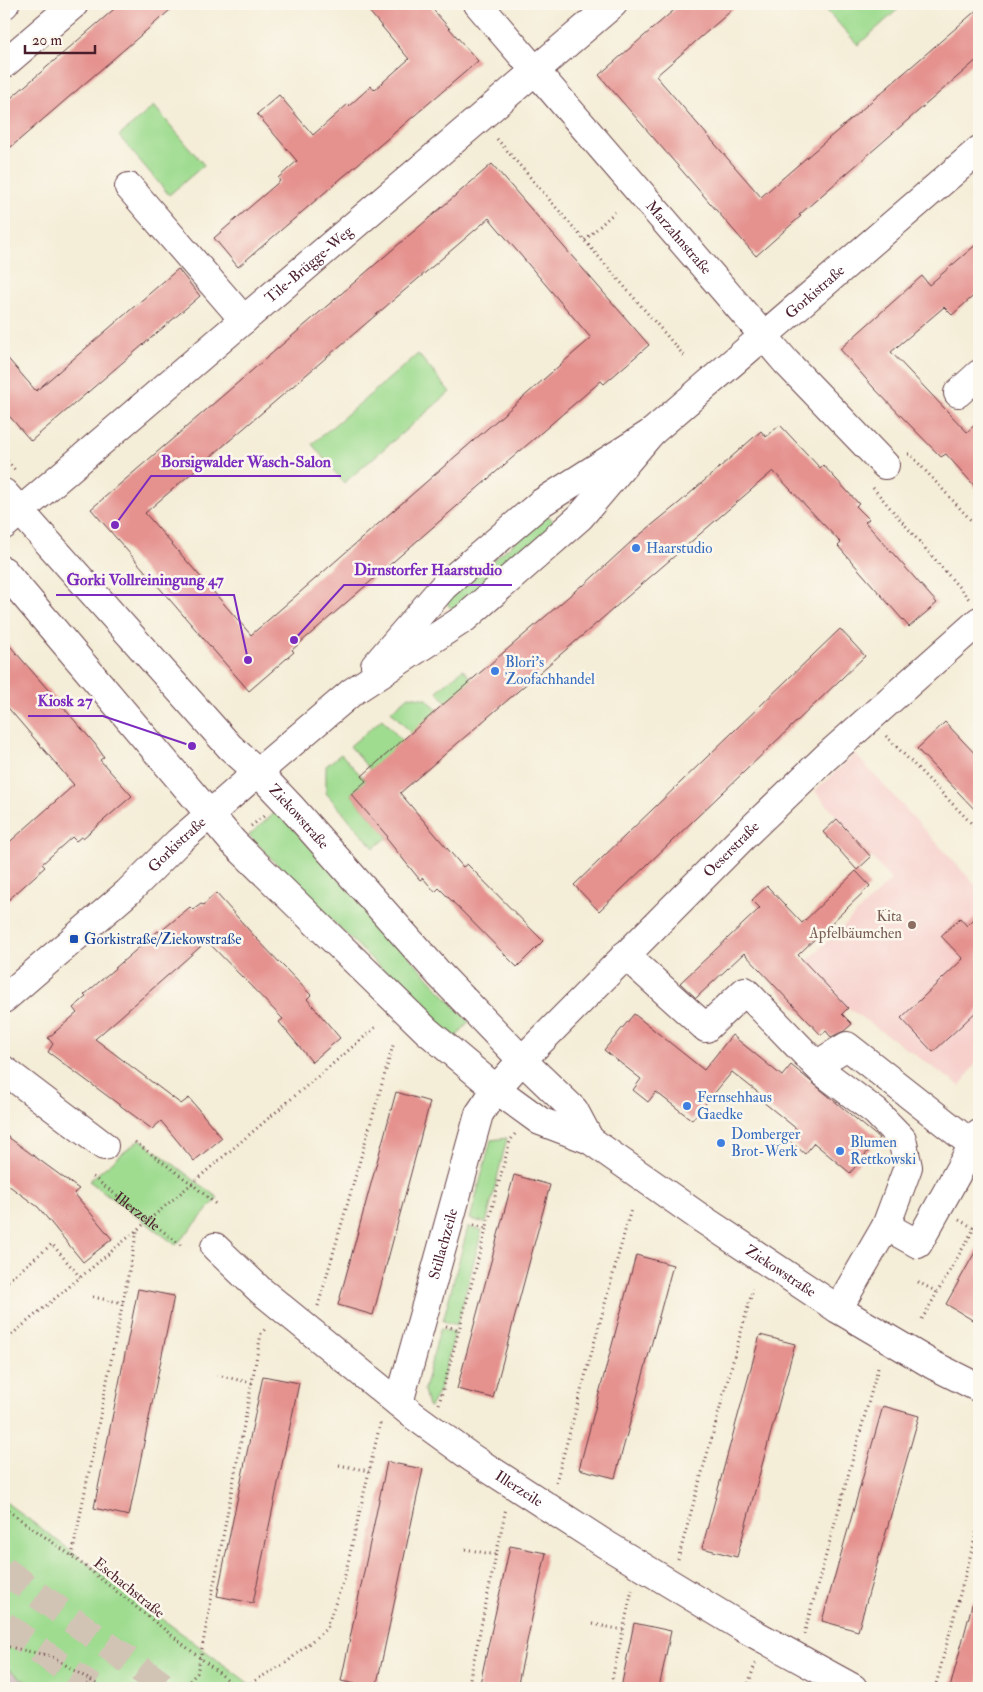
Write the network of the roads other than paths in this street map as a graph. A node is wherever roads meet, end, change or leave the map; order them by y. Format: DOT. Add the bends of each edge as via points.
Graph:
graph roads {
  1 [pos="74,4"];
  2 [pos="478,4"];
  3 [pos="613,4"];
  4 [pos="4,64"];
  5 [pos="536,70"];
  6 [pos="979,150"];
  7 [pos="129,187"];
  8 [pos="244,320"];
  9 [pos="764,336"];
  10 [pos="979,374"];
  11 [pos="958,393"];
  12 [pos="651,434"];
  13 [pos="886,465"];
  14 [pos="9,510"];
  15 [pos="4,571"];
  16 [pos="976,612"];
  17 [pos="352,692"];
  18 [pos="258,772"];
  19 [pos="210,814"];
  20 [pos="625,955"];
  21 [pos="4,999"];
  22 [pos="522,1060"];
  23 [pos="816,1066"];
  24 [pos="4,1070"];
  25 [pos="496,1089"];
  26 [pos="590,1140"];
  27 [pos="976,1140"];
  28 [pos="104,1146"];
  29 [pos="886,1226"];
  30 [pos="215,1247"];
  31 [pos="838,1309"];
  32 [pos="979,1388"];
  33 [pos="391,1408"];
  34 [pos="853,1688"];
  1 -- 4 [label="street"];
  2 -- 5 [label="street, Marzahnstraße"];
  3 -- 5 [label="street, Tile-Brügge-Weg"];
  5 -- 8 [label="street, Tile-Brügge-Weg"];
  5 -- 9 [label="street, Marzahnstraße"];
  6 -- 9 [label="street, Gorkistraße"];
  7 -- 8 [label="street"];
  8 -- 14 [label="street, Tile-Brügge-Weg"];
  9 -- 12 [label="street, Gorkistraße"];
  9 -- 13 [label="street, Marzahnstraße"];
  10 -- 11 [label="street"];
  12 -- 17 [label="street, Gorkistraße" via="580,517 464,618"];
  12 -- 17 [label="street, Gorkistraße" via="541,503 444,586"];
  14 -- 18 [label="street, Ziekowstraße" via="230,747"];
  15 -- 19 [label="street, Ziekowstraße"];
  16 -- 20 [label="street, Oeserstraße"];
  17 -- 18 [label="street, Gorkistraße"];
  18 -- 19 [label="street, Gorkistraße"];
  18 -- 22 [label="street, Ziekowstraße" via="439,974"];
  19 -- 21 [label="street, Gorkistraße" via="128,892"];
  19 -- 25 [label="street, Ziekowstraße" via="237,845 427,1030"];
  20 -- 22 [label="street, Oeserstraße"];
  20 -- 23 [label="street" via="706,1028 745,991"];
  22 -- 25 [label="street, Oeserstraße"];
  22 -- 26 [label="street, Ziekowstraße" via="574,1110"];
  23 -- 27 [label="street" via="847,1046"];
  23 -- 29 [label="street" via="876,1112 902,1139 908,1167"];
  24 -- 28 [label="street"];
  25 -- 26 [label="street, Ziekowstraße" via="540,1121"];
  25 -- 33 [label="street, Stillachzeile" via="479,1114"];
  26 -- 31 [label="street, Ziekowstraße"];
  27 -- 29 [label="street" via="918,1244"];
  29 -- 31 [label="street"];
  30 -- 33 [label="street, Illerzeile"];
  31 -- 32 [label="street, Ziekowstraße" via="932,1365"];
  33 -- 34 [label="street, Illerzeile" via="742,1627"];
}
